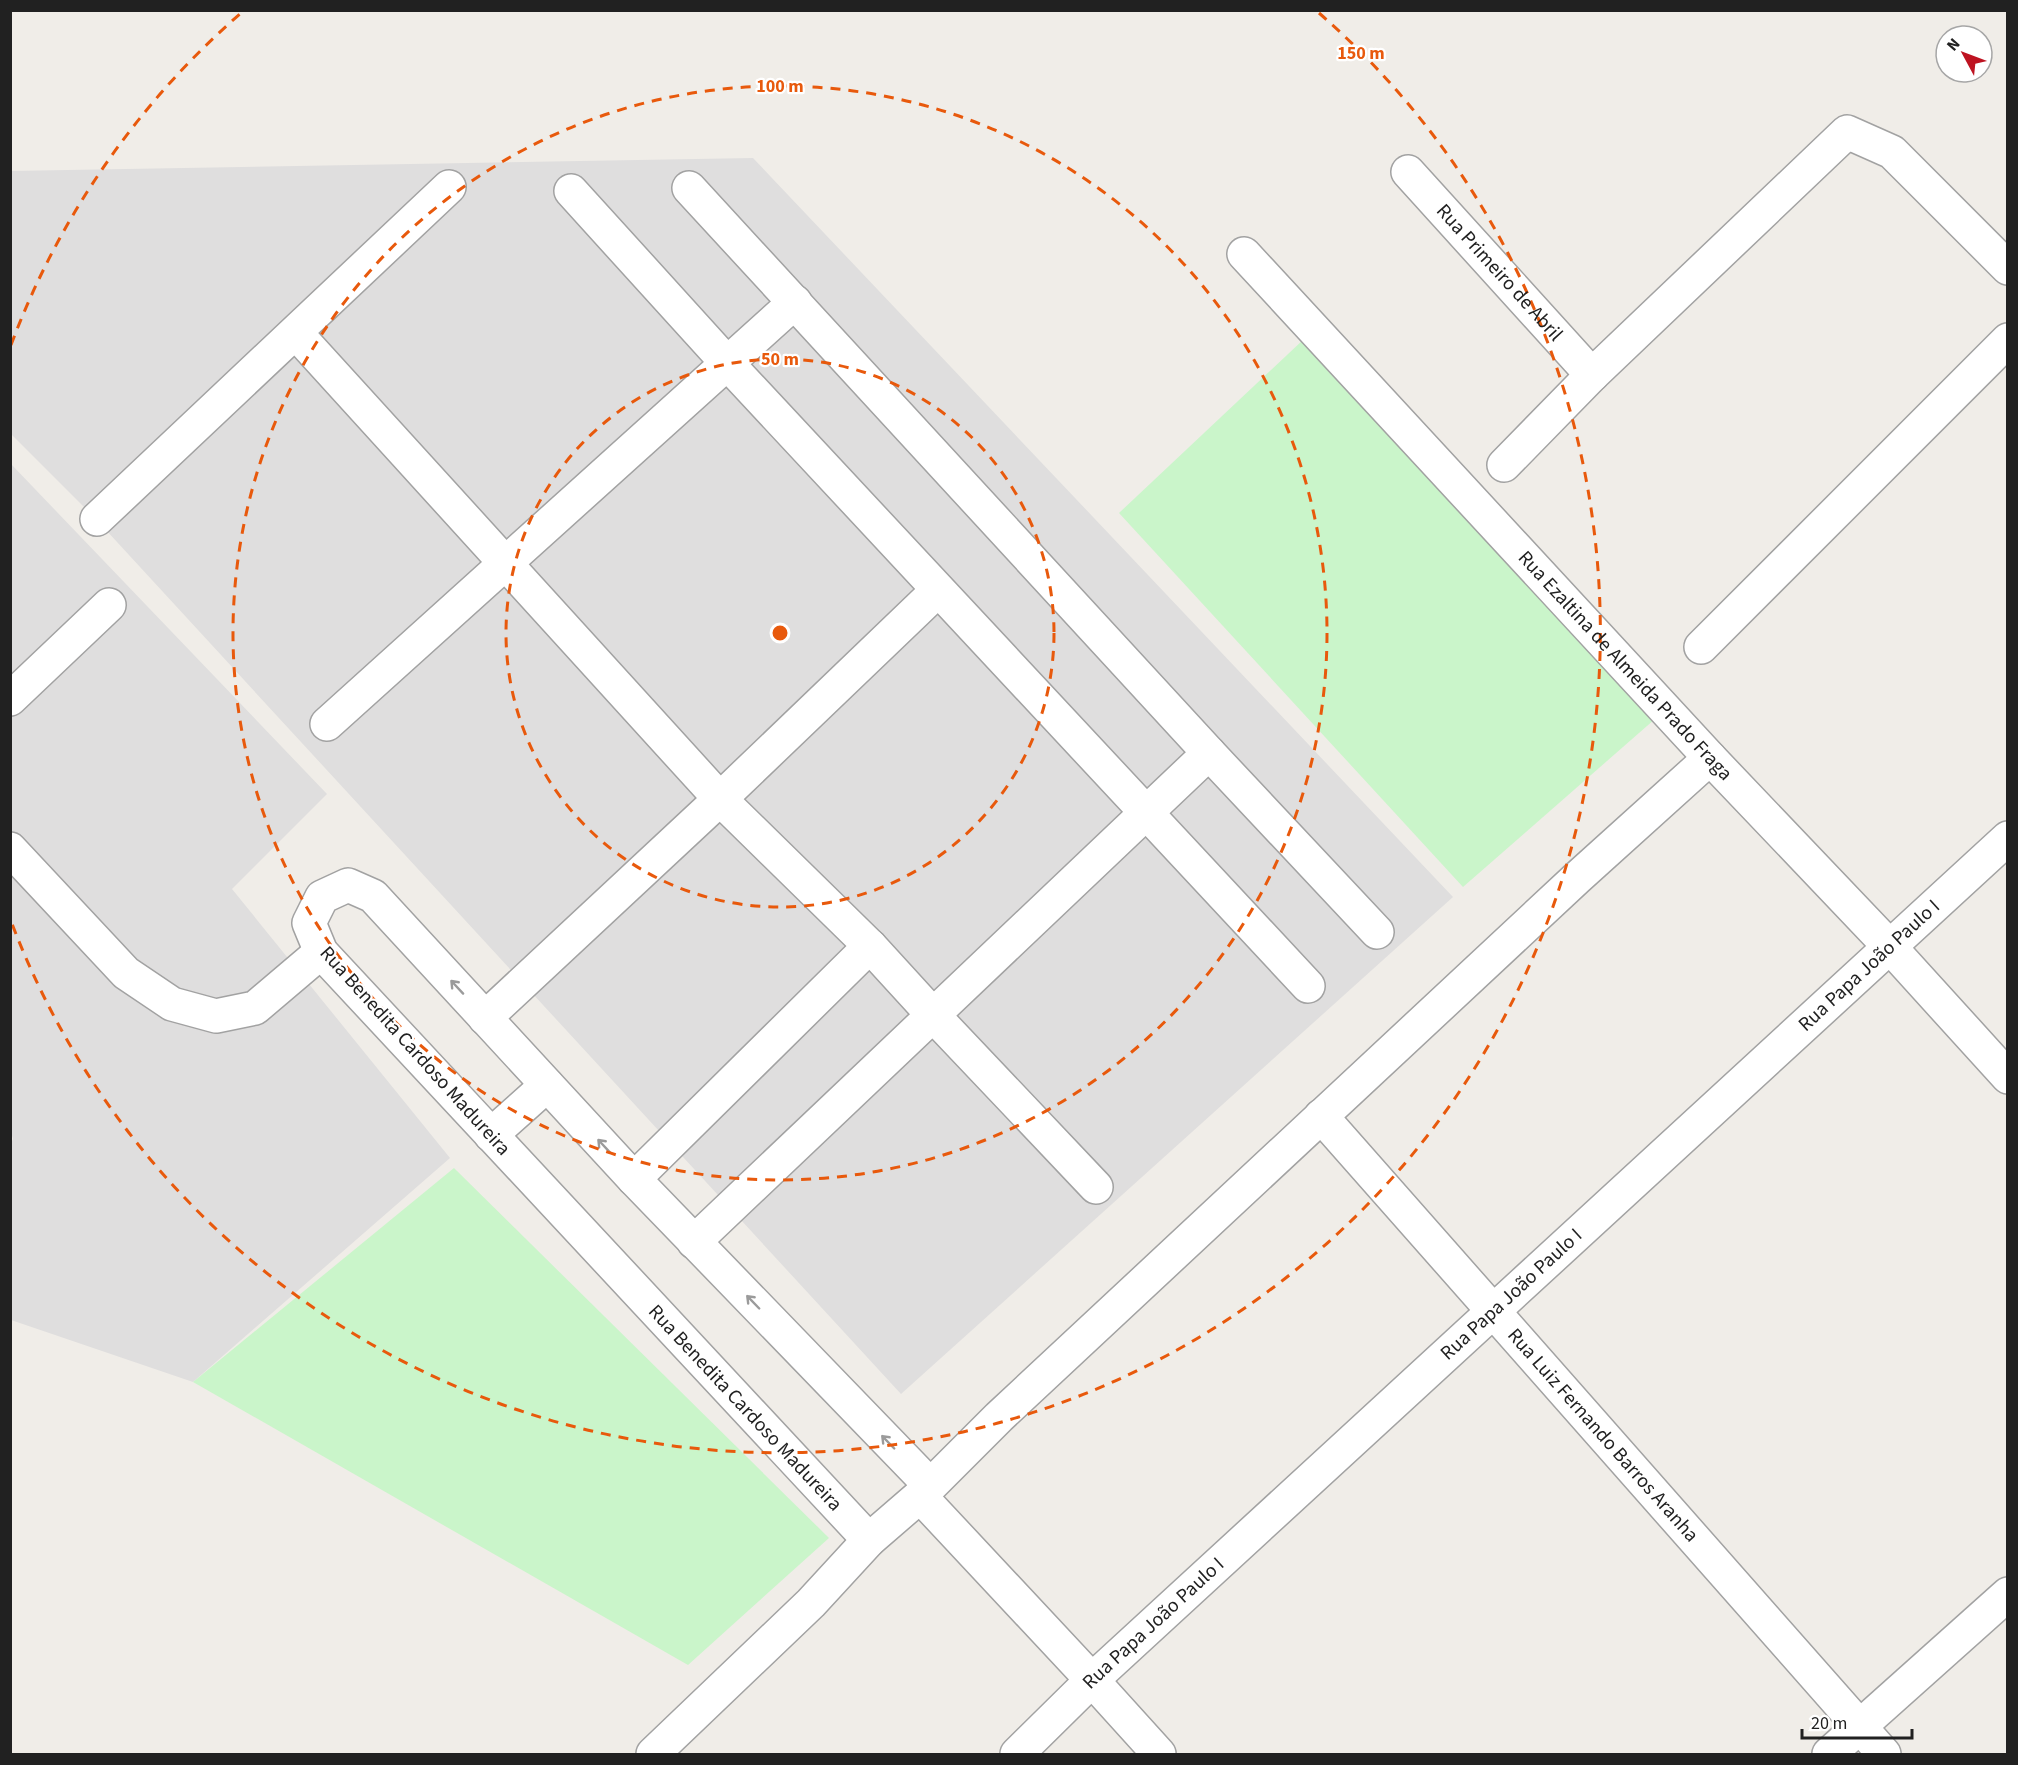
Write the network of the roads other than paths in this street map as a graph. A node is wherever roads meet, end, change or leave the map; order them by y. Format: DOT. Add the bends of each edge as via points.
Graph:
graph roads {
  1 [pos="1408,172"];
  2 [pos="449,188"];
  3 [pos="689,188"];
  4 [pos="571,191"];
  5 [pos="1244,254"];
  6 [pos="2007,268"];
  7 [pos="795,302"];
  8 [pos="296,333"];
  9 [pos="2007,340"];
  10 [pos="728,364"];
  11 [pos="1592,375"];
  12 [pos="1504,465"];
  13 [pos="97,519"];
  14 [pos="505,562"];
  15 [pos="938,590"];
  16 [pos="109,605"];
  17 [pos="1701,647"];
  18 [pos="10,699"];
  19 [pos="327,724"];
  20 [pos="1209,753"];
  21 [pos="1710,758"];
  22 [pos="720,799"];
  23 [pos="1147,812"];
  24 [pos="2007,838"];
  25 [pos="10,849"];
  26 [pos="1377,932"];
  27 [pos="870,946"];
  28 [pos="1890,947"];
  29 [pos="321,952"];
  30 [pos="1308,986"];
  31 [pos="933,1015"];
  32 [pos="485,1018"];
  33 [pos="2007,1077"];
  34 [pos="547,1085"];
  35 [pos="1321,1116"];
  36 [pos="491,1136"];
  37 [pos="634,1179"];
  38 [pos="1096,1187"];
  39 [pos="694,1242"];
  40 [pos="1493,1312"];
  41 [pos="924,1490"];
  42 [pos="869,1540"];
  43 [pos="2007,1593"];
  44 [pos="1092,1680"];
  45 [pos="1859,1728"];
  46 [pos="653,1755"];
  47 [pos="1017,1755"];
  48 [pos="1159,1755"];
  49 [pos="1829,1755"];
  50 [pos="1884,1755"];
  1 -- 11 [label="street, Rua Primeiro de Abril"];
  2 -- 8 [label="street"];
  3 -- 7 [label="street"];
  4 -- 10 [label="street"];
  5 -- 21 [label="street, Rua Ezaltina de Almeida Prado Fraga"];
  6 -- 11 [label="street" via="1892,152 1847,132"];
  7 -- 10 [label="street"];
  7 -- 20 [label="street"];
  8 -- 13 [label="street"];
  8 -- 14 [label="street"];
  9 -- 17 [label="street"];
  10 -- 14 [label="street"];
  10 -- 15 [label="street"];
  11 -- 12 [label="street"];
  14 -- 19 [label="street"];
  14 -- 22 [label="street"];
  15 -- 22 [label="street"];
  15 -- 23 [label="street"];
  16 -- 18 [label="street"];
  20 -- 23 [label="street"];
  20 -- 26 [label="street"];
  21 -- 28 [label="street, Rua Ezaltina de Almeida Prado Fraga"];
  21 -- 35 [label="street"];
  22 -- 27 [label="street"];
  22 -- 32 [label="street"];
  23 -- 30 [label="street"];
  23 -- 31 [label="street"];
  24 -- 28 [label="street, Rua Papa João Paulo I"];
  25 -- 29 [label="street" via="126,973 172,1004 216,1016 255,1008"];
  27 -- 31 [label="street"];
  27 -- 37 [label="street"];
  28 -- 33 [label="street, Rua Ezaltina de Almeida Prado Fraga"];
  28 -- 40 [label="street, Rua Papa João Paulo I"];
  32 -- 29 [label="street, Rua Benedita Cardoso Madureira, one-way" via="373,896 348,885 322,897 309,923"];
  29 -- 36 [label="street, Rua Benedita Cardoso Madureira"];
  31 -- 38 [label="street"];
  31 -- 39 [label="street"];
  32 -- 34 [label="street, Rua Benedita Cardoso Madureira"];
  34 -- 36 [label="street"];
  37 -- 34 [label="street, Rua Benedita Cardoso Madureira, one-way"];
  35 -- 40 [label="street, Rua Luiz Fernando Barros Aranha"];
  35 -- 41 [label="street"];
  36 -- 42 [label="street, Rua Benedita Cardoso Madureira"];
  37 -- 39 [label="street, Rua Benedita Cardoso Madureira"];
  41 -- 39 [label="street, Rua Benedita Cardoso Madureira, one-way"];
  40 -- 44 [label="street, Rua Papa João Paulo I"];
  40 -- 45 [label="street, Rua Luiz Fernando Barros Aranha"];
  41 -- 42 [label="street"];
  41 -- 44 [label="street, Rua Benedita Cardoso Madureira"];
  42 -- 46 [label="street" via="811,1603"];
  43 -- 45 [label="street"];
  44 -- 47 [label="street, Rua Papa João Paulo I"];
  44 -- 48 [label="street, Rua Benedita Cardoso Madureira"];
  45 -- 49 [label="street"];
  45 -- 50 [label="street, Rua Luiz Fernando Barros Aranha"];
}
